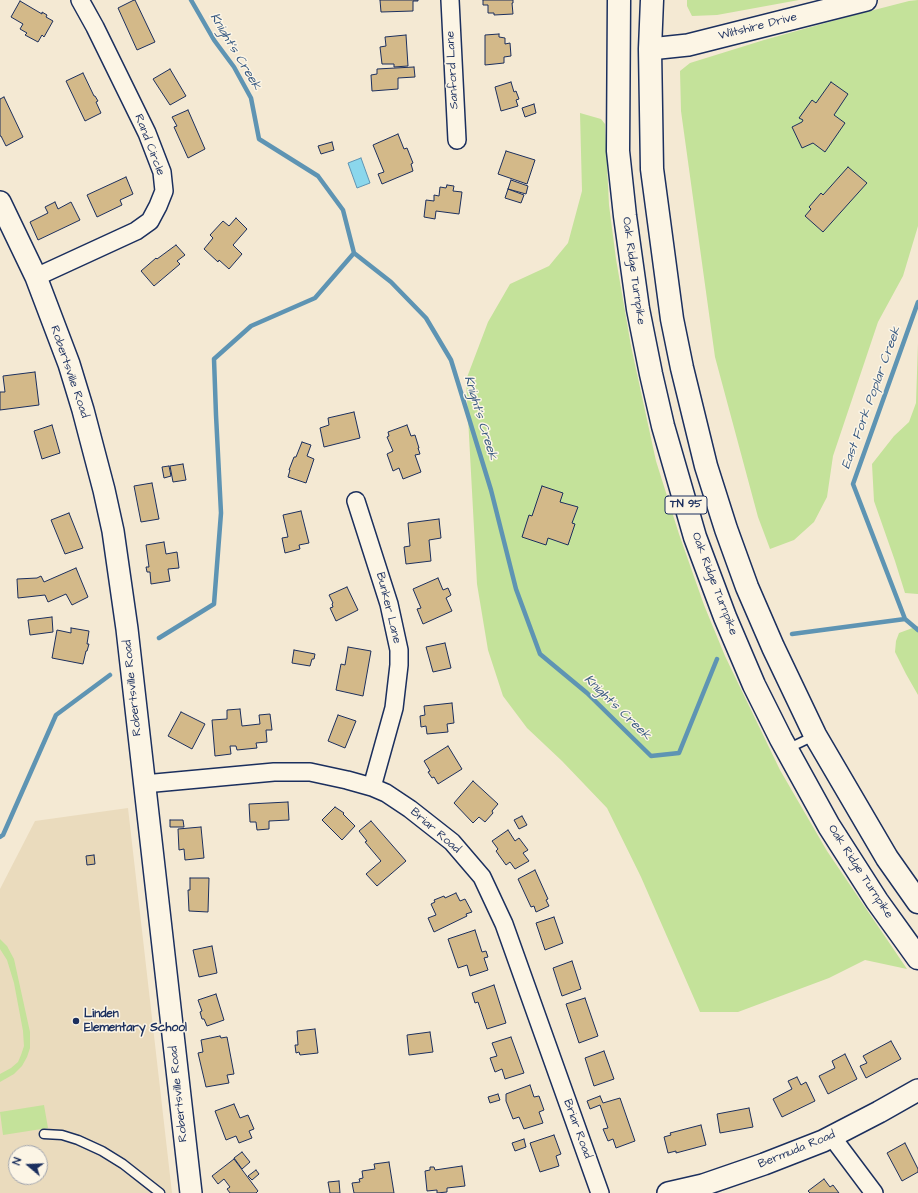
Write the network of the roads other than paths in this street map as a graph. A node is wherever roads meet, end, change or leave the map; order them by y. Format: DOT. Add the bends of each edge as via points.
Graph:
graph roads {
  1 [pos="80,0"];
  2 [pos="450,0"];
  3 [pos="619,0"];
  4 [pos="652,0"];
  5 [pos="866,0"];
  6 [pos="618,49"];
  7 [pos="650,49"];
  8 [pos="458,140"];
  9 [pos="0,202"];
  10 [pos="36,277"];
  11 [pos="682,368"];
  12 [pos="651,374"];
  13 [pos="356,501"];
  14 [pos="815,735"];
  15 [pos="786,749"];
  16 [pos="144,784"];
  17 [pos="372,787"];
  18 [pos="918,902"];
  19 [pos="918,958"];
  20 [pos="918,1090"];
  21 [pos="44,1134"];
  22 [pos="832,1136"];
  23 [pos="187,1191"];
  24 [pos="160,1193"];
  25 [pos="600,1193"];
  26 [pos="668,1193"];
  27 [pos="874,1193"];
  1 -- 10 [label="street, Rand Circle" via="147,132 162,172 164,191 150,221 136,231"];
  2 -- 8 [label="street, Sanford Lane"];
  3 -- 6 [label="highway, Oak Ridge Turnpike / TN 95"];
  4 -- 7 [label="highway, TN 95"];
  5 -- 7 [label="street, Wiltshire Drive" via="688,45"];
  6 -- 7 [label="highway"];
  6 -- 12 [label="highway, Oak Ridge Turnpike / TN 95" via="618,151 637,301"];
  7 -- 11 [label="highway, TN 95" via="652,169 672,319"];
  9 -- 10 [label="street, Robertsville Road"];
  10 -- 16 [label="street, Robertsville Road" via="74,379 104,490 128,636"];
  11 -- 12 [label="highway"];
  11 -- 14 [label="highway, TN 95" via="706,466 745,580 773,647"];
  12 -- 15 [label="highway, Oak Ridge Turnpike / TN 95" via="695,537 754,685"];
  13 -- 17 [label="street, Bunker Lane" via="389,604 399,650 394,708"];
  14 -- 15 [label="lane"];
  14 -- 18 [label="highway, TN 95" via="887,858"];
  15 -- 19 [label="highway, Oak Ridge Turnpike / TN 95" via="833,832 877,901"];
  16 -- 17 [label="street, Briar Road" via="274,772 310,772"];
  16 -- 23 [label="street, Robertsville Road"];
  17 -- 25 [label="street, Briar Road" via="410,809 452,842 482,877 504,924"];
  20 -- 22 [label="street, Bermuda Road"];
  21 -- 24 [label="lane" via="62,1135 102,1151"];
  22 -- 26 [label="street, Bermuda Road" via="764,1164 703,1185"];
  22 -- 27 [label="street"];
}
